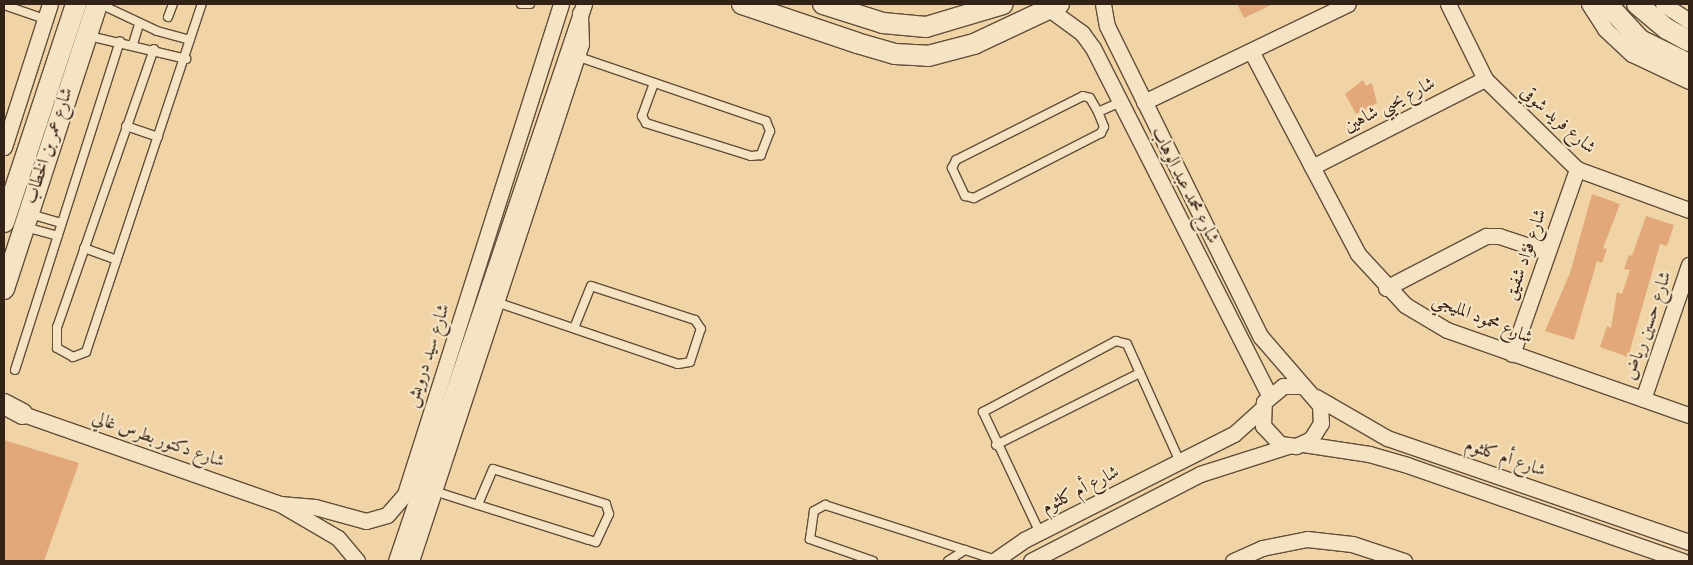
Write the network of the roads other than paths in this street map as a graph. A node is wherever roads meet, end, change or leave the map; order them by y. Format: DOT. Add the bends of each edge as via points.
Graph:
graph roads {
  1 [pos="50,4"];
  2 [pos="76,4"];
  3 [pos="98,4"];
  4 [pos="173,4"];
  5 [pos="202,4"];
  6 [pos="521,4"];
  7 [pos="530,4"];
  8 [pos="561,4"];
  9 [pos="742,4"];
  10 [pos="819,4"];
  11 [pos="823,4"];
  12 [pos="1003,4"];
  13 [pos="1103,4"];
  14 [pos="1348,4"];
  15 [pos="1448,4"];
  16 [pos="1589,4"];
  17 [pos="1607,4"];
  18 [pos="1637,4"];
  19 [pos="1663,4"];
  20 [pos="4,5"];
  21 [pos="1054,6"];
  22 [pos="847,7"];
  23 [pos="582,8"];
  24 [pos="168,17"];
  25 [pos="45,19"];
  26 [pos="1689,21"];
  27 [pos="139,24"];
  28 [pos="811,28"];
  29 [pos="86,36"];
  30 [pos="190,40"];
  31 [pos="1689,41"];
  32 [pos="120,42"];
  33 [pos="133,44"];
  34 [pos="154,49"];
  35 [pos="1251,50"];
  36 [pos="576,56"];
  37 [pos="186,59"];
  38 [pos="1689,64"];
  39 [pos="1485,79"];
  40 [pos="1689,81"];
  41 [pos="653,86"];
  42 [pos="1120,102"];
  43 [pos="1144,102"];
  44 [pos="1098,112"];
  45 [pos="126,126"];
  46 [pos="158,137"];
  47 [pos="4,146"];
  48 [pos="1312,167"];
  49 [pos="1577,168"];
  50 [pos="1689,210"];
  51 [pos="26,220"];
  52 [pos="4,222"];
  53 [pos="61,223"];
  54 [pos="58,236"];
  55 [pos="84,248"];
  56 [pos="1547,252"];
  57 [pos="115,259"];
  58 [pos="1689,265"];
  59 [pos="1386,288"];
  60 [pos="4,289"];
  61 [pos="496,302"];
  62 [pos="574,328"];
  63 [pos="1512,354"];
  64 [pos="15,370"];
  65 [pos="1140,373"];
  66 [pos="463,379"];
  67 [pos="1301,386"];
  68 [pos="1316,397"];
  69 [pos="1644,399"];
  70 [pos="1265,402"];
  71 [pos="4,404"];
  72 [pos="13,413"];
  73 [pos="1689,415"];
  74 [pos="996,445"];
  75 [pos="1296,445"];
  76 [pos="1180,462"];
  77 [pos="434,491"];
  78 [pos="280,504"];
  79 [pos="478,505"];
  80 [pos="1040,533"];
  81 [pos="1689,542"];
  82 [pos="965,550"];
  83 [pos="357,561"];
  84 [pos="396,561"];
  85 [pos="411,561"];
  86 [pos="873,561"];
  87 [pos="948,561"];
  88 [pos="995,561"];
  89 [pos="1031,561"];
  90 [pos="1233,561"];
  91 [pos="1404,561"];
  92 [pos="1683,561"];
  1 -- 25 [label="street"];
  2 -- 52 [label="street, شارع عمر بن الخطاب"];
  3 -- 27 [label="lane"];
  3 -- 29 [label="street, شارع عمر بن الخطاب"];
  4 -- 24 [label="lane"];
  5 -- 30 [label="lane"];
  6 -- 7 [label="lane"];
  8 -- 78 [label="street, شارع سيد درويش" via="405,494 387,515 366,521 315,507"];
  9 -- 28 [label="street"];
  10 -- 28 [label="street"];
  11 -- 22 [label="street"];
  12 -- 22 [label="street" via="926,27 883,23"];
  13 -- 43 [label="street, شارع محمد عبد الوهاب" via="1107,26"];
  14 -- 35 [label="street"];
  15 -- 39 [label="street, شارع فريد شوقي"];
  16 -- 40 [label="street" via="1605,29 1632,54"];
  17 -- 38 [label="street" via="1640,40"];
  18 -- 31 [label="street" via="1667,30"];
  19 -- 26 [label="street"];
  20 -- 25 [label="lane"];
  21 -- 28 [label="street" via="974,44 928,56 895,54"];
  21 -- 42 [label="street, شارع محمد عبد الوهاب" via="1082,33"];
  23 -- 36 [label="street" via="583,36"];
  23 -- 66 [label="street, شارع سيد درويش"];
  25 -- 47 [label="street"];
  27 -- 30 [label="lane"];
  27 -- 33 [label="lane"];
  29 -- 32 [label="lane"];
  29 -- 51 [label="street, شارع عمر بن الخطاب"];
  30 -- 37 [label="lane"];
  32 -- 33 [label="lane"];
  32 -- 53 [label="lane"];
  33 -- 34 [label="lane"];
  34 -- 37 [label="lane"];
  34 -- 45 [label="lane"];
  35 -- 43 [label="street"];
  35 -- 48 [label="street, شارع محمود المليجي"];
  36 -- 41 [label="lane"];
  36 -- 61 [label="street"];
  37 -- 46 [label="lane"];
  39 -- 48 [label="street, شارع يحيي شاهين"];
  39 -- 49 [label="street, شارع فريد شوقي"];
  41 -- 41 [label="lane" via="766,121 770,131 761,155 751,156 646,123 642,116"];
  42 -- 44 [label="lane"];
  42 -- 70 [label="street, شارع محمد عبد الوهاب"];
  43 -- 67 [label="street, شارع محمد عبد الوهاب" via="1261,337"];
  44 -- 44 [label="lane" via="1083,96 956,160 952,168 966,196 974,198 1101,133 1104,127"];
  45 -- 46 [label="lane"];
  45 -- 55 [label="lane"];
  46 -- 57 [label="lane"];
  48 -- 59 [label="street, شارع محمود المليجي" via="1358,254"];
  49 -- 50 [label="street, شارع فريد شوقي"];
  49 -- 56 [label="street, شارع فؤاد شفيق"];
  51 -- 53 [label="lane"];
  51 -- 54 [label="lane"];
  51 -- 60 [label="street, شارع عمر بن الخطاب"];
  53 -- 54 [label="lane"];
  54 -- 64 [label="lane"];
  55 -- 57 [label="lane"];
  55 -- 57 [label="lane" via="55,337 57,348 73,357 86,352"];
  56 -- 59 [label="street" via="1499,236 1486,236"];
  56 -- 63 [label="street, شارع فؤاد شفيق"];
  58 -- 69 [label="street, شارع حسين رياض"];
  59 -- 63 [label="street, شارع محمود المليجي" via="1425,319"];
  61 -- 62 [label="lane"];
  61 -- 66 [label="street"];
  62 -- 62 [label="lane" via="684,364 690,362 701,329 695,320 591,286"];
  63 -- 69 [label="street, شارع محمود المليجي"];
  65 -- 74 [label="lane"];
  65 -- 74 [label="lane" via="1127,344 1116,341 986,408 982,417"];
  65 -- 76 [label="lane"];
  66 -- 77 [label="street"];
  66 -- 84 [label="street, شارع سيد درويش"];
  67 -- 68 [label="street"];
  67 -- 70 [label="street" via="1283,386"];
  68 -- 75 [label="street" via="1321,423"];
  68 -- 81 [label="street, شارع أم كلثوم" via="1387,438"];
  69 -- 73 [label="street, شارع محمود المليجي"];
  70 -- 75 [label="street" via="1267,433"];
  70 -- 76 [label="street, شارع أم كلثوم" via="1234,434"];
  71 -- 72 [label="street"];
  72 -- 78 [label="street, شارع دكتور بطرس غالي"];
  74 -- 80 [label="lane"];
  75 -- 89 [label="street" via="1200,474"];
  75 -- 92 [label="street" via="1397,462"];
  76 -- 80 [label="street, شارع أم كلثوم"];
  77 -- 79 [label="lane"];
  77 -- 85 [label="street"];
  78 -- 83 [label="street" via="338,538"];
  79 -- 79 [label="lane" via="596,542 609,514 606,504 493,469"];
  80 -- 88 [label="street, شارع أم كلثوم"];
  82 -- 86 [label="lane" via="825,505 814,510 810,539"];
  82 -- 87 [label="lane"];
  82 -- 88 [label="lane"];
  90 -- 91 [label="street" via="1262,548 1307,539 1352,544"];
}
